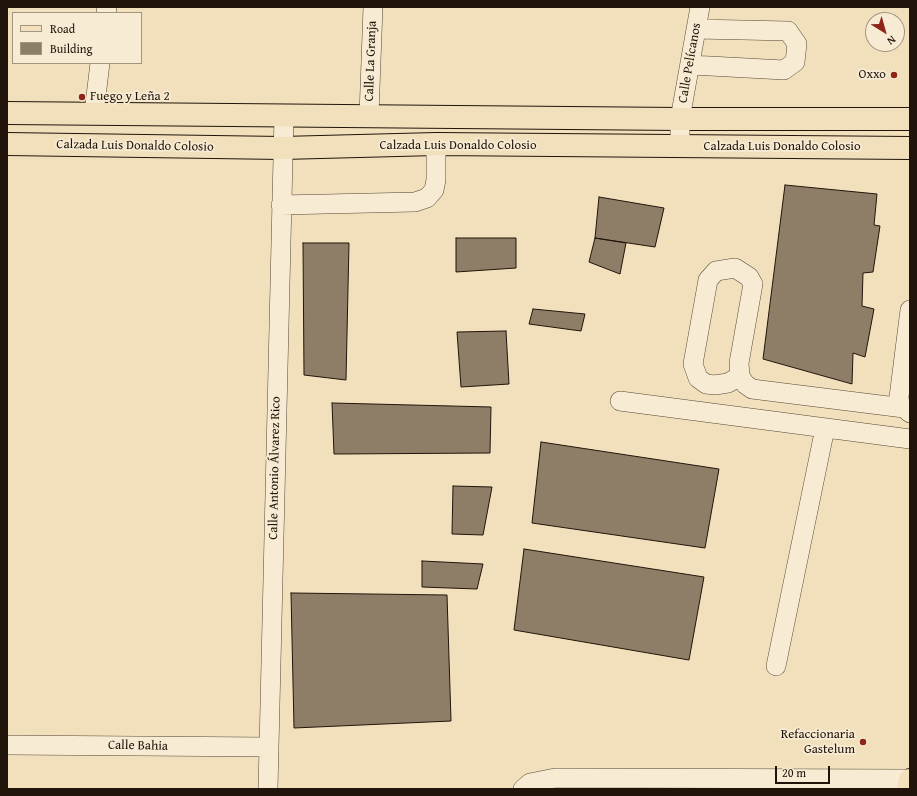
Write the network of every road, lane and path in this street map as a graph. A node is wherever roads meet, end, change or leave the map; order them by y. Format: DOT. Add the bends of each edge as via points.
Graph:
graph roads {
  1 [pos="373,7"];
  2 [pos="700,7"];
  3 [pos="696,29"];
  4 [pos="100,64"];
  5 [pos="690,65"];
  6 [pos="7,113"];
  7 [pos="94,113"];
  8 [pos="369,115"];
  9 [pos="284,116"];
  10 [pos="680,119"];
  11 [pos="910,119"];
  12 [pos="7,144"];
  13 [pos="436,144"];
  14 [pos="680,147"];
  15 [pos="282,148"];
  16 [pos="910,148"];
  17 [pos="281,205"];
  18 [pos="910,310"];
  19 [pos="740,376"];
  20 [pos="620,401"];
  21 [pos="907,411"];
  22 [pos="825,428"];
  23 [pos="910,439"];
  24 [pos="776,666"];
  25 [pos="7,745"];
  26 [pos="269,747"];
  27 [pos="910,780"];
  28 [pos="268,789"];
  29 [pos="522,789"];
  30 [pos="908,789"];
  1 -- 8 [label="street, Calle La Granja"];
  2 -- 3 [label="street, Calle Pelícanos"];
  3 -- 5 [label="street, Calle Pelícanos"];
  3 -- 5 [label="street" via="788,31 797,44 795,62 784,70"];
  4 -- 7 [label="street"];
  5 -- 10 [label="street, Calle Pelícanos"];
  6 -- 7 [label="main road"];
  7 -- 9 [label="main road"];
  8 -- 9 [label="main road"];
  8 -- 10 [label="main road"];
  9 -- 15 [label="street, Calle Antonio Álvarez Rico"];
  10 -- 11 [label="main road"];
  10 -- 14 [label="street, Calle Pelícanos"];
  12 -- 15 [label="main road, Calzada Luis Donaldo Colosio"];
  13 -- 14 [label="main road, Calzada Luis Donaldo Colosio"];
  13 -- 15 [label="main road, Calzada Luis Donaldo Colosio"];
  13 -- 17 [label="street" via="436,180 434,190 427,198 415,202"];
  14 -- 16 [label="main road, Calzada Luis Donaldo Colosio"];
  15 -- 17 [label="street, Calle Antonio Álvarez Rico"];
  17 -- 26 [label="street, Calle Antonio Álvarez Rico"];
  18 -- 21 [label="street" via="899,397"];
  19 -- 19 [label="street" via="739,363 753,284 749,277 735,268 716,271 708,280 693,364 698,378 706,384 728,383"];
  19 -- 21 [label="street" via="752,389"];
  20 -- 22 [label="street"];
  22 -- 23 [label="street"];
  22 -- 24 [label="street"];
  25 -- 26 [label="street, Calle Bahia"];
  26 -- 28 [label="street, Calle Antonio Álvarez Rico"];
  27 -- 29 [label="street" via="555,778 530,783"];
  27 -- 30 [label="main road"];
}
